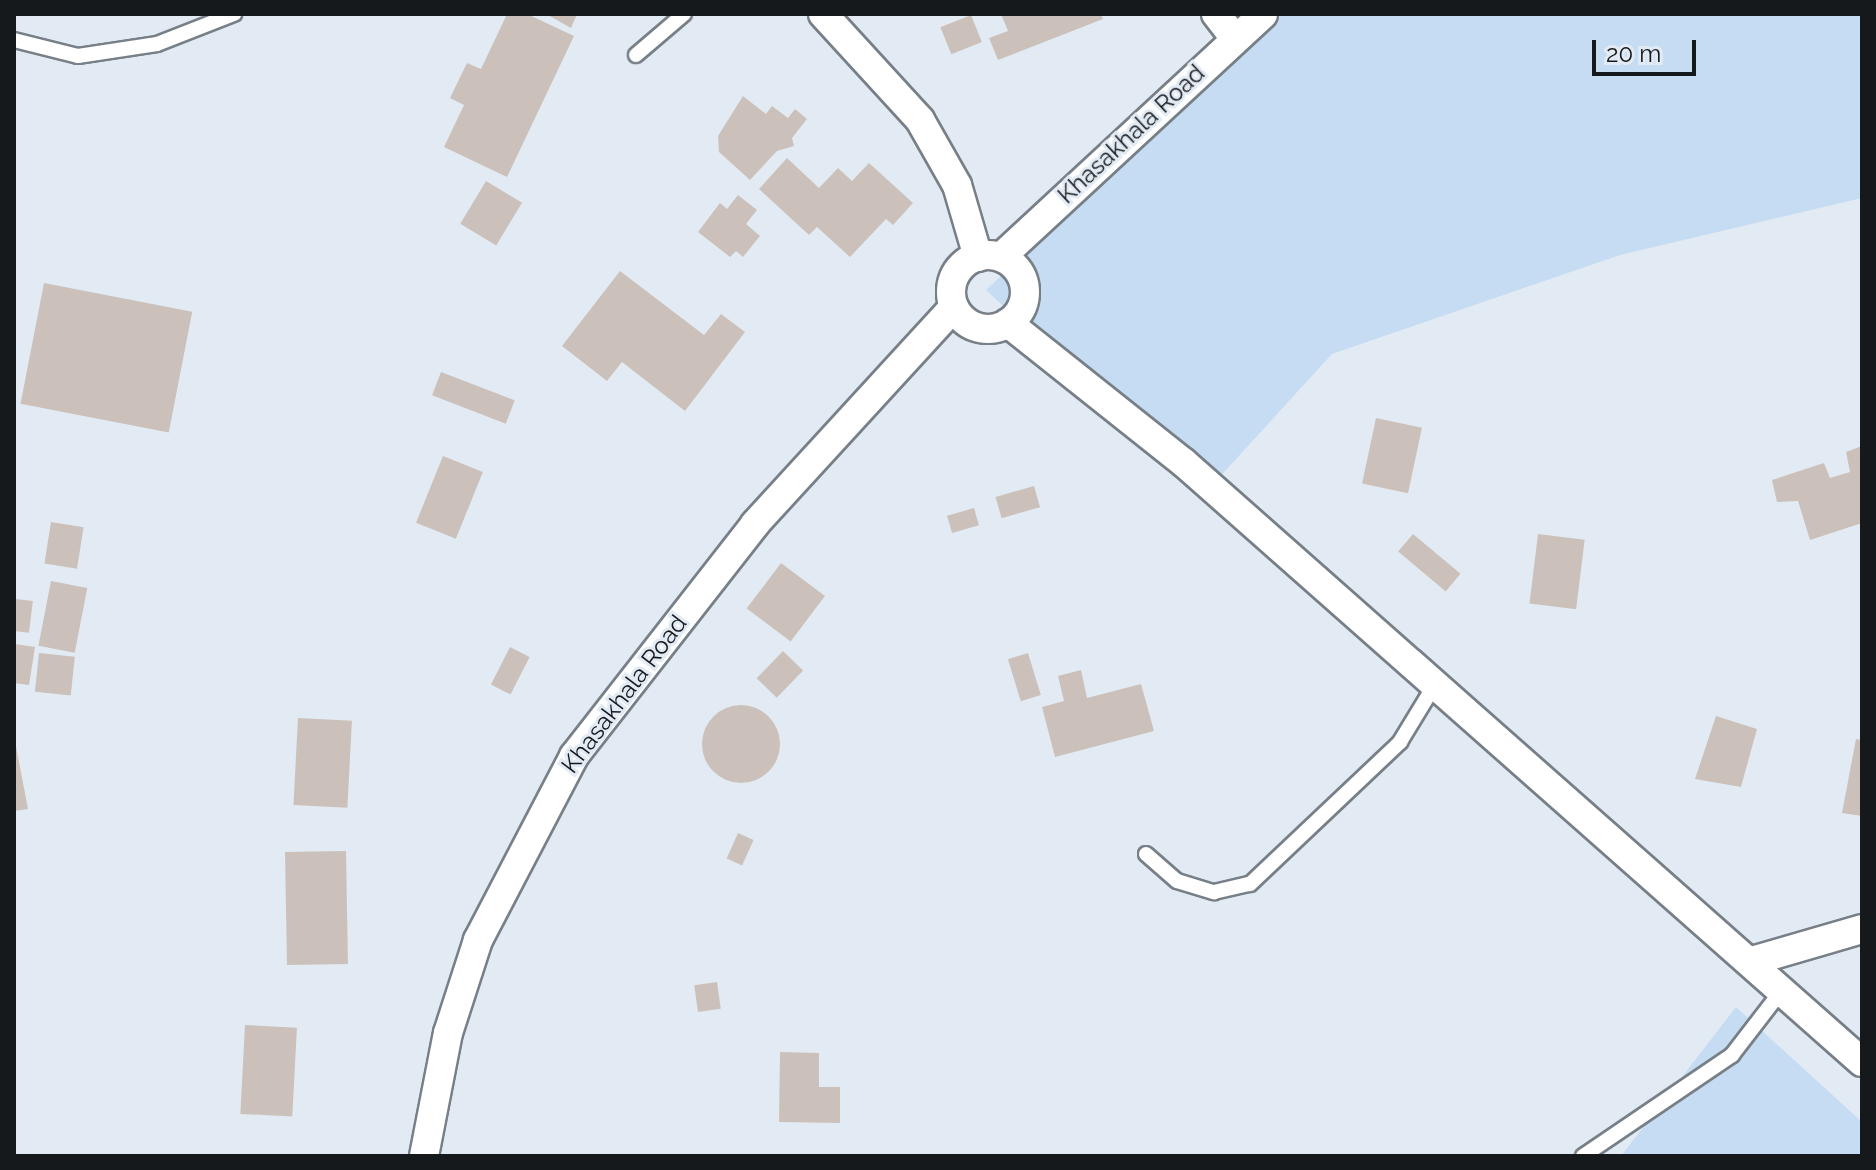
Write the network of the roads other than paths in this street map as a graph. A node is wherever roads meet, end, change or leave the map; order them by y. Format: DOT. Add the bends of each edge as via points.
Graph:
graph roads {
  1 [pos="234,14"];
  2 [pos="684,14"];
  3 [pos="823,14"];
  4 [pos="1263,14"];
  5 [pos="1225,25"];
  6 [pos="14,40"];
  7 [pos="636,55"];
  8 [pos="989,257"];
  9 [pos="954,307"];
  10 [pos="1008,323"];
  11 [pos="1434,686"];
  12 [pos="1146,854"];
  13 [pos="1862,929"];
  14 [pos="1752,961"];
  15 [pos="1782,990"];
  16 [pos="1862,1062"];
  17 [pos="424,1156"];
  18 [pos="1583,1156"];
  1 -- 6 [label="lane" via="157,44 78,56"];
  2 -- 7 [label="lane"];
  3 -- 8 [label="street" via="920,120"];
  4 -- 5 [label="street, Khasakhala Road"];
  5 -- 8 [label="street, Khasakhala Road"];
  8 -- 9 [label="street" via="959,270"];
  8 -- 10 [label="street" via="1024,282 1023,306"];
  9 -- 10 [label="street" via="971,325"];
  9 -- 17 [label="street, Khasakhala Road" via="755,524 574,756 478,940 448,1033"];
  10 -- 11 [label="street" via="1183,462"];
  11 -- 12 [label="lane" via="1400,742 1250,884 1214,892 1177,881"];
  11 -- 14 [label="street"];
  13 -- 14 [label="street"];
  14 -- 15 [label="street"];
  15 -- 16 [label="street"];
  15 -- 18 [label="lane" via="1732,1055"];
}
